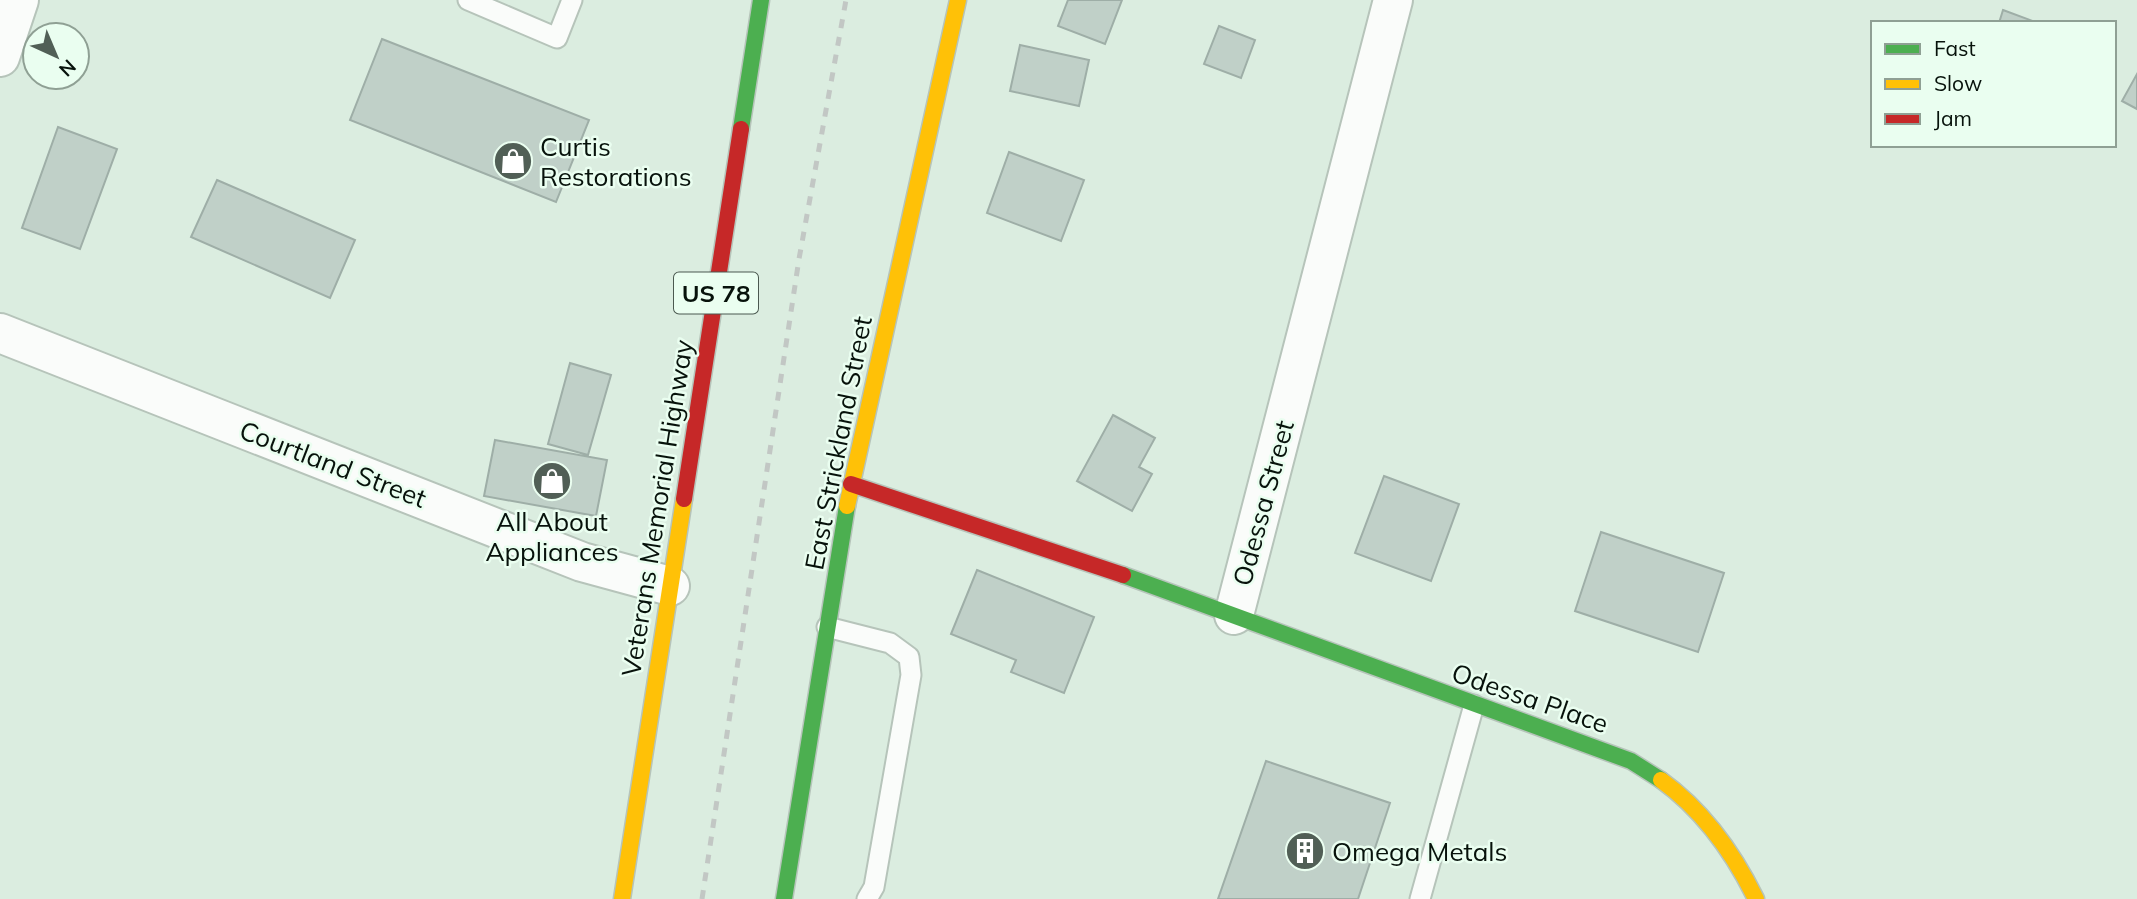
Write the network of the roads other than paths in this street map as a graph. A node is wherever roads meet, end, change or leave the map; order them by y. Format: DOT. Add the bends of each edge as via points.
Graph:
graph roads {
  1 [pos="19,0"];
  2 [pos="468,0"];
  3 [pos="572,0"];
  4 [pos="761,0"];
  5 [pos="958,0"];
  6 [pos="1393,0"];
  7 [pos="0,57"];
  8 [pos="0,333"];
  9 [pos="851,484"];
  10 [pos="670,586"];
  11 [pos="1234,615"];
  12 [pos="827,627"];
  13 [pos="1474,705"];
  14 [pos="622,899"];
  15 [pos="784,899"];
  16 [pos="867,899"];
  17 [pos="1420,899"];
  18 [pos="1756,899"];
  1 -- 7 [label="street"];
  2 -- 3 [label="lane" via="557,37"];
  4 -- 10 [label="street, Veterans Memorial Highway / US 78"];
  5 -- 9 [label="street, East Strickland Street"];
  6 -- 11 [label="street, Odessa Street"];
  8 -- 10 [label="street, Courtland Street" via="582,562"];
  9 -- 11 [label="street, Odessa Street"];
  9 -- 12 [label="street, East Strickland Street"];
  10 -- 14 [label="street, Veterans Memorial Highway / US 78"];
  11 -- 13 [label="street, Odessa Place"];
  12 -- 15 [label="street, East Strickland Street"];
  12 -- 16 [label="lane" via="890,643 909,657 911,675 874,887"];
  13 -- 17 [label="lane"];
  13 -- 18 [label="street, Odessa Place" via="1607,750 1669,784 1707,816"];
}
